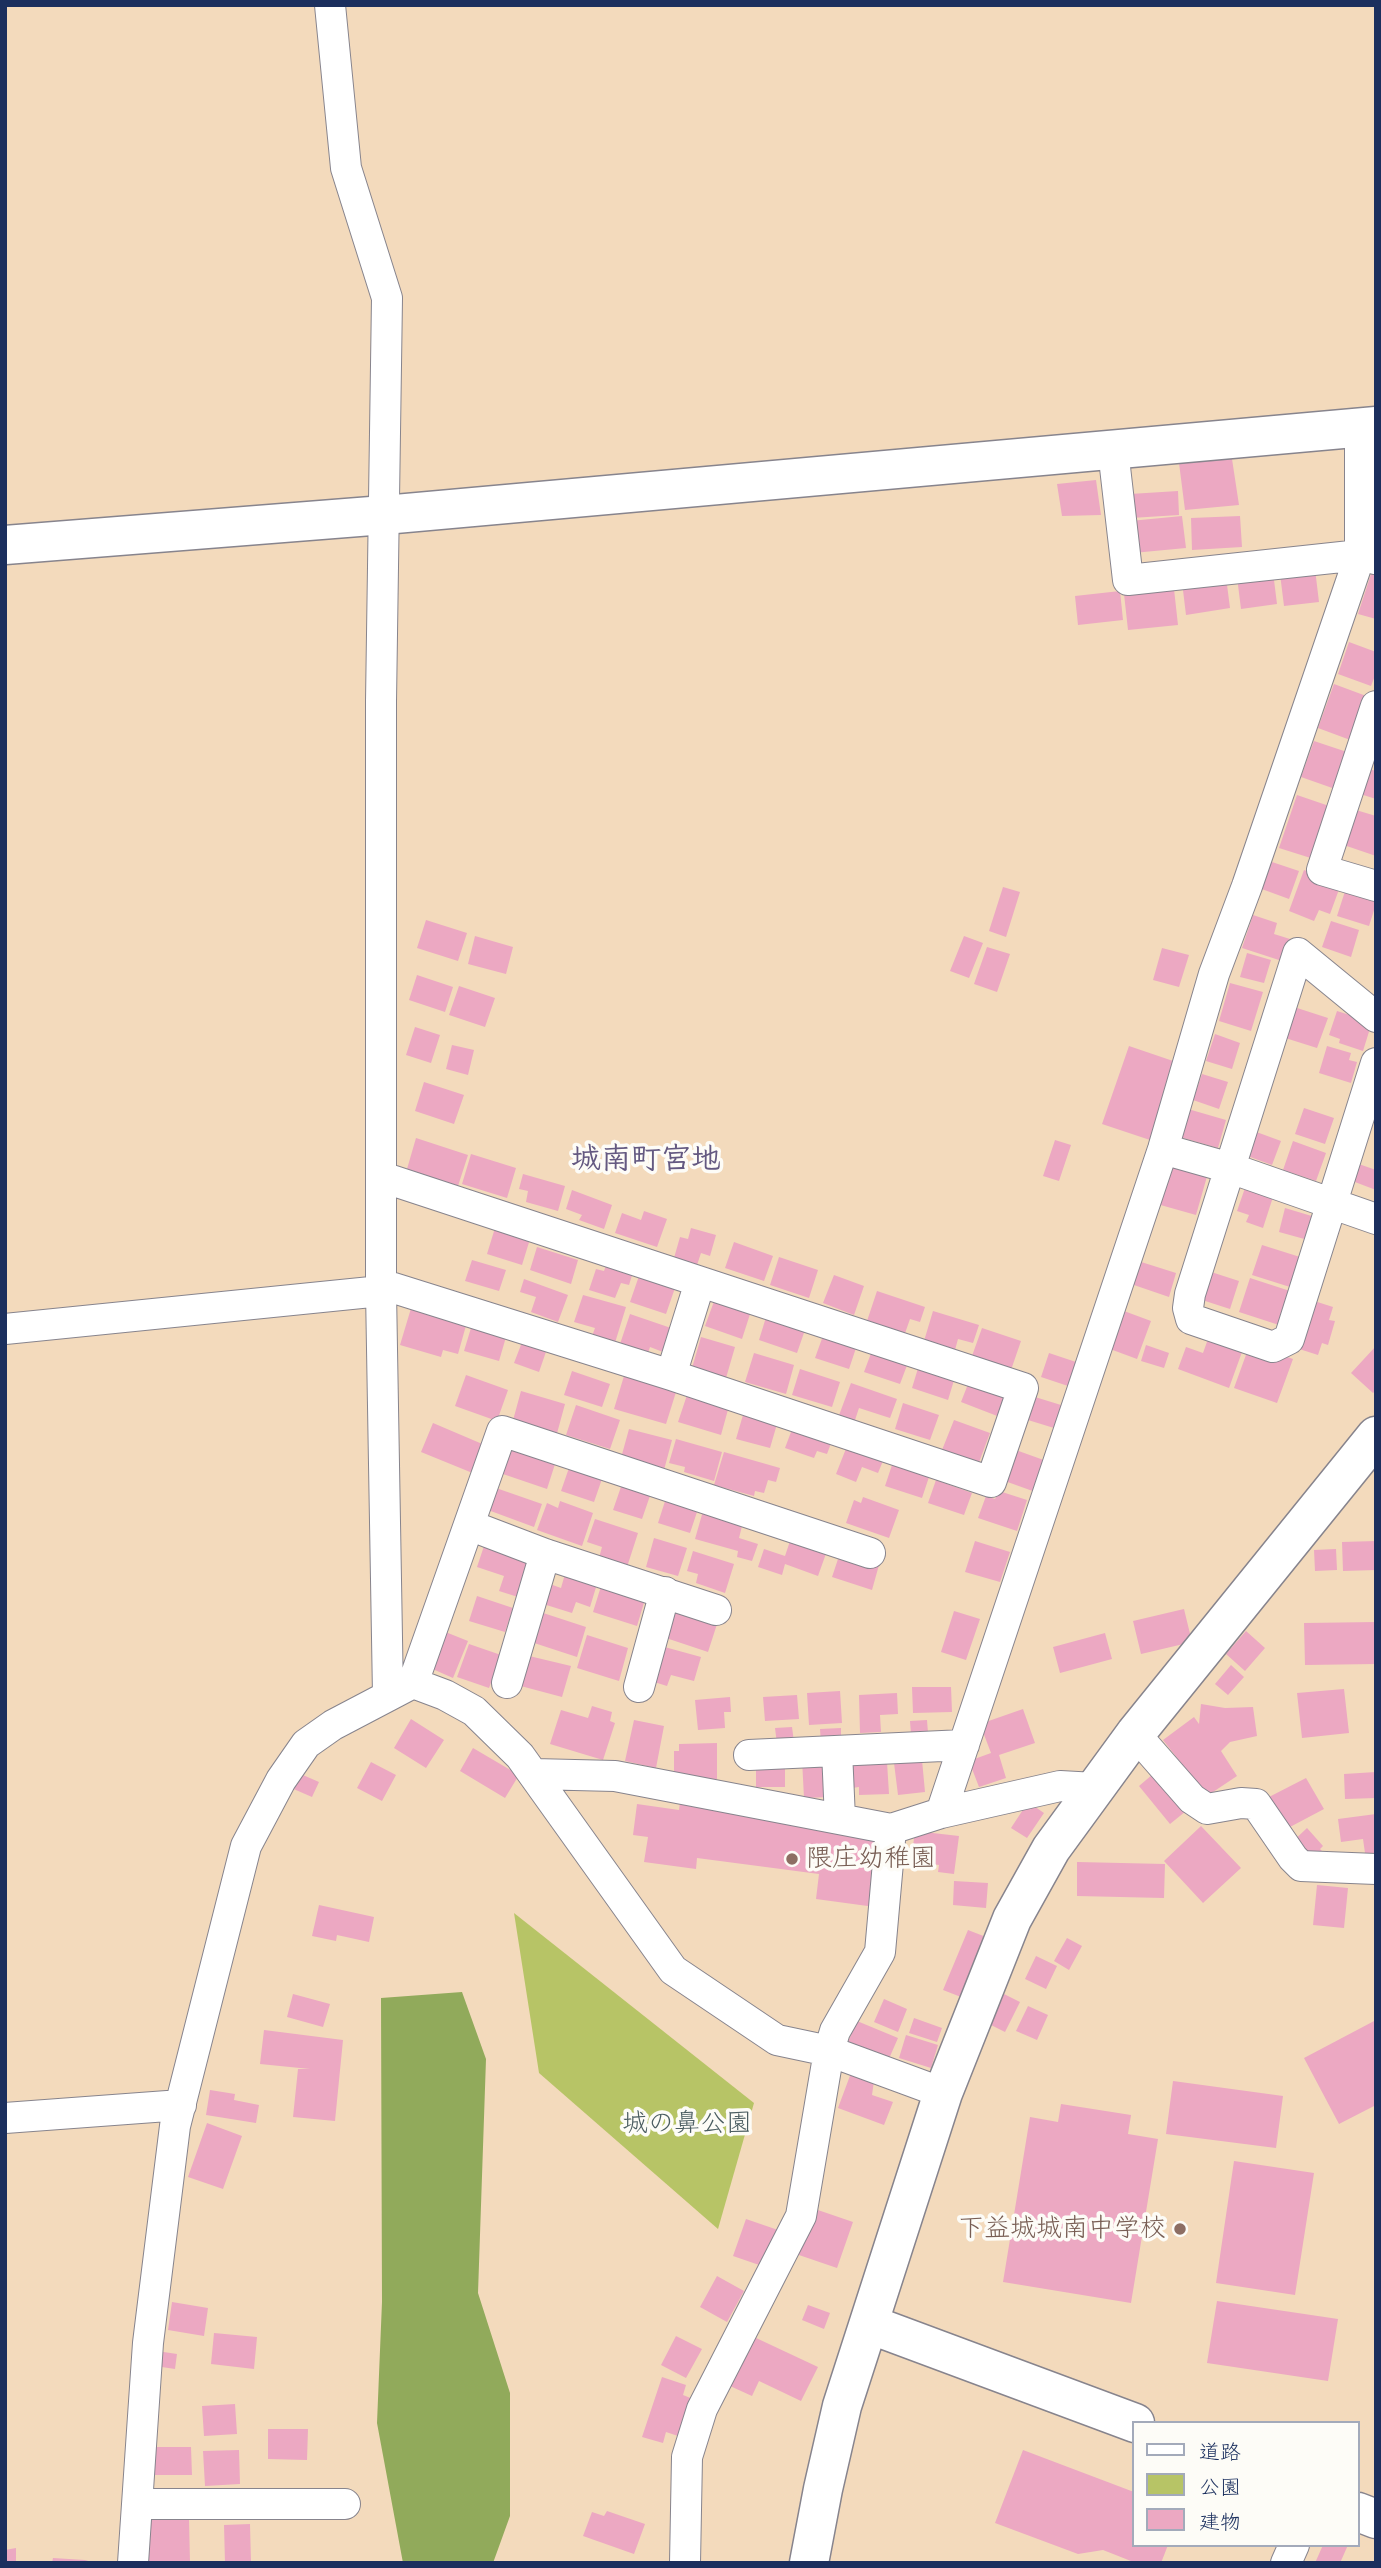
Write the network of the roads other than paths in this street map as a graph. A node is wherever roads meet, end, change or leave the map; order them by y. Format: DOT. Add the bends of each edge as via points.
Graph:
graph roads {
  1 [pos="330,5"];
  2 [pos="1368,427"];
  3 [pos="1113,450"];
  4 [pos="384,515"];
  5 [pos="5,544"];
  6 [pos="1368,557"];
  7 [pos="1376,706"];
  8 [pos="1368,753"];
  9 [pos="1376,886"];
  10 [pos="1376,1017"];
  11 [pos="1376,1063"];
  12 [pos="1163,1149"];
  13 [pos="1230,1168"];
  14 [pos="382,1177"];
  15 [pos="1330,1204"];
  16 [pos="1376,1219"];
  17 [pos="700,1282"];
  18 [pos="381,1287"];
  19 [pos="5,1329"];
  20 [pos="671,1375"];
  21 [pos="1376,1436"];
  22 [pos="469,1525"];
  23 [pos="870,1553"];
  24 [pos="545,1554"];
  25 [pos="665,1592"];
  26 [pos="716,1610"];
  27 [pos="507,1683"];
  28 [pos="639,1686"];
  29 [pos="401,1689"];
  30 [pos="1135,1734"];
  31 [pos="964,1745"];
  32 [pos="837,1751"];
  33 [pos="749,1755"];
  34 [pos="534,1774"];
  35 [pos="1095,1788"];
  36 [pos="941,1813"];
  37 [pos="840,1819"];
  38 [pos="891,1829"];
  39 [pos="1376,1868"];
  40 [pos="829,2051"];
  41 [pos="943,2093"];
  42 [pos="181,2105"];
  43 [pos="5,2118"];
  44 [pos="869,2324"];
  45 [pos="1132,2422"];
  46 [pos="138,2504"];
  47 [pos="345,2504"];
  48 [pos="1293,2547"];
  49 [pos="133,2563"];
  50 [pos="685,2563"];
  51 [pos="809,2563"];
  52 [pos="1286,2563"];
  1 -- 4 [label="street" via="346,168 387,298"];
  2 -- 3 [label="street"];
  2 -- 6 [label="street"];
  3 -- 4 [label="street"];
  3 -- 6 [label="street" via="1128,580"];
  4 -- 5 [label="street"];
  4 -- 14 [label="street"];
  6 -- 12 [label="street" via="1214,974"];
  7 -- 8 [label="street"];
  8 -- 9 [label="street" via="1322,870"];
  10 -- 13 [label="street" via="1298,953"];
  11 -- 15 [label="street"];
  12 -- 13 [label="street"];
  12 -- 31 [label="street"];
  13 -- 15 [label="street"];
  13 -- 15 [label="street" via="1190,1294 1191,1319 1273,1347 1289,1339"];
  14 -- 17 [label="street"];
  14 -- 18 [label="street"];
  15 -- 16 [label="street"];
  17 -- 20 [label="street"];
  17 -- 20 [label="street" via="1023,1388 991,1482"];
  18 -- 19 [label="street"];
  18 -- 20 [label="street"];
  18 -- 29 [label="street"];
  21 -- 30 [label="street"];
  22 -- 23 [label="street" via="502,1431"];
  22 -- 24 [label="street"];
  22 -- 29 [label="street"];
  24 -- 25 [label="street"];
  24 -- 27 [label="street"];
  25 -- 26 [label="street"];
  25 -- 28 [label="street"];
  29 -- 34 [label="street" via="445,1695 474,1711"];
  29 -- 42 [label="street" via="306,1744 246,1846"];
  30 -- 35 [label="street"];
  30 -- 39 [label="street" via="1192,1799 1207,1809 1256,1804 1301,1866"];
  31 -- 32 [label="street"];
  31 -- 36 [label="street"];
  32 -- 33 [label="street"];
  32 -- 37 [label="street"];
  34 -- 37 [label="street" via="615,1776"];
  34 -- 40 [label="street" via="673,1970 777,2040"];
  35 -- 36 [label="street" via="1060,1786"];
  35 -- 41 [label="street" via="1051,1849 1012,1919"];
  36 -- 38 [label="street"];
  37 -- 38 [label="street"];
  38 -- 40 [label="street" via="880,1952 835,2031"];
  40 -- 41 [label="street"];
  40 -- 50 [label="street" via="801,2216 702,2409 687,2457"];
  41 -- 44 [label="street"];
  42 -- 43 [label="street"];
  42 -- 46 [label="street" via="148,2343"];
  44 -- 45 [label="street"];
  44 -- 51 [label="street" via="842,2406"];
  46 -- 47 [label="street"];
  46 -- 49 [label="street"];
  48 -- 52 [label="street"];
}
